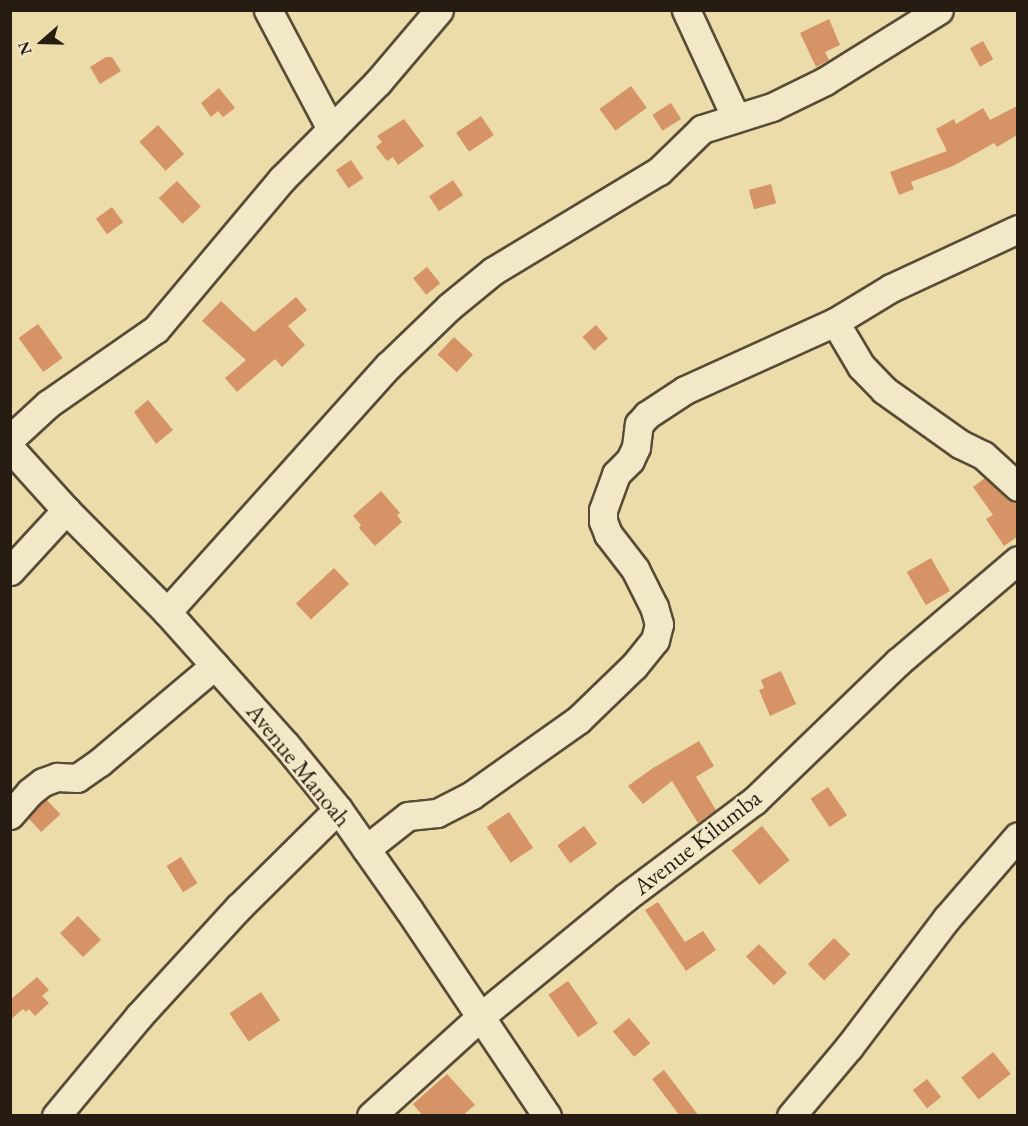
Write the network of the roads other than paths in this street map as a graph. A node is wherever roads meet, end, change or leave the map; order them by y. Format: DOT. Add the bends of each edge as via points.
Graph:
graph roads {
  1 [pos="268,10"];
  2 [pos="439,10"];
  3 [pos="686,10"];
  4 [pos="939,10"];
  5 [pos="906,20"];
  6 [pos="736,118"];
  7 [pos="332,129"];
  8 [pos="1017,229"];
  9 [pos="835,322"];
  10 [pos="10,439"];
  11 [pos="10,448"];
  12 [pos="1017,487"];
  13 [pos="66,510"];
  14 [pos="1017,560"];
  15 [pos="10,571"];
  16 [pos="167,612"];
  17 [pos="215,665"];
  18 [pos="338,809"];
  19 [pos="10,815"];
  20 [pos="1017,836"];
  21 [pos="366,849"];
  22 [pos="480,1017"];
  23 [pos="56,1116"];
  24 [pos="370,1116"];
  25 [pos="547,1116"];
  26 [pos="791,1116"];
  1 -- 7 [label="street"];
  2 -- 7 [label="street"];
  3 -- 6 [label="street"];
  4 -- 5 [label="street"];
  5 -- 6 [label="street" via="825,81 772,107"];
  6 -- 16 [label="street" via="702,129 659,171 493,271 449,308 389,365"];
  7 -- 10 [label="street" via="282,178 156,329 48,404"];
  8 -- 9 [label="street" via="891,288"];
  9 -- 12 [label="street" via="861,366 884,390 960,444 983,455"];
  9 -- 21 [label="street" via="685,390 639,424 636,447 616,474 603,521 608,534 635,569 654,607 659,624 655,640 578,720 472,795 437,813 408,816"];
  11 -- 13 [label="street, Avenue Manoah"];
  13 -- 15 [label="street"];
  13 -- 16 [label="street, Avenue Manoah"];
  14 -- 22 [label="street, Avenue Kilumba" via="898,662 753,801 626,897"];
  16 -- 17 [label="street, Avenue Manoah"];
  17 -- 18 [label="street, Avenue Manoah"];
  17 -- 19 [label="street" via="100,762 77,778 57,777 43,782"];
  18 -- 21 [label="street, Avenue Manoah"];
  18 -- 23 [label="street" via="239,907 139,1016"];
  20 -- 26 [label="street"];
  21 -- 22 [label="street, Avenue Manoah"];
  22 -- 24 [label="street, Avenue Kilumba"];
  22 -- 25 [label="street, Avenue Manoah"];
}
